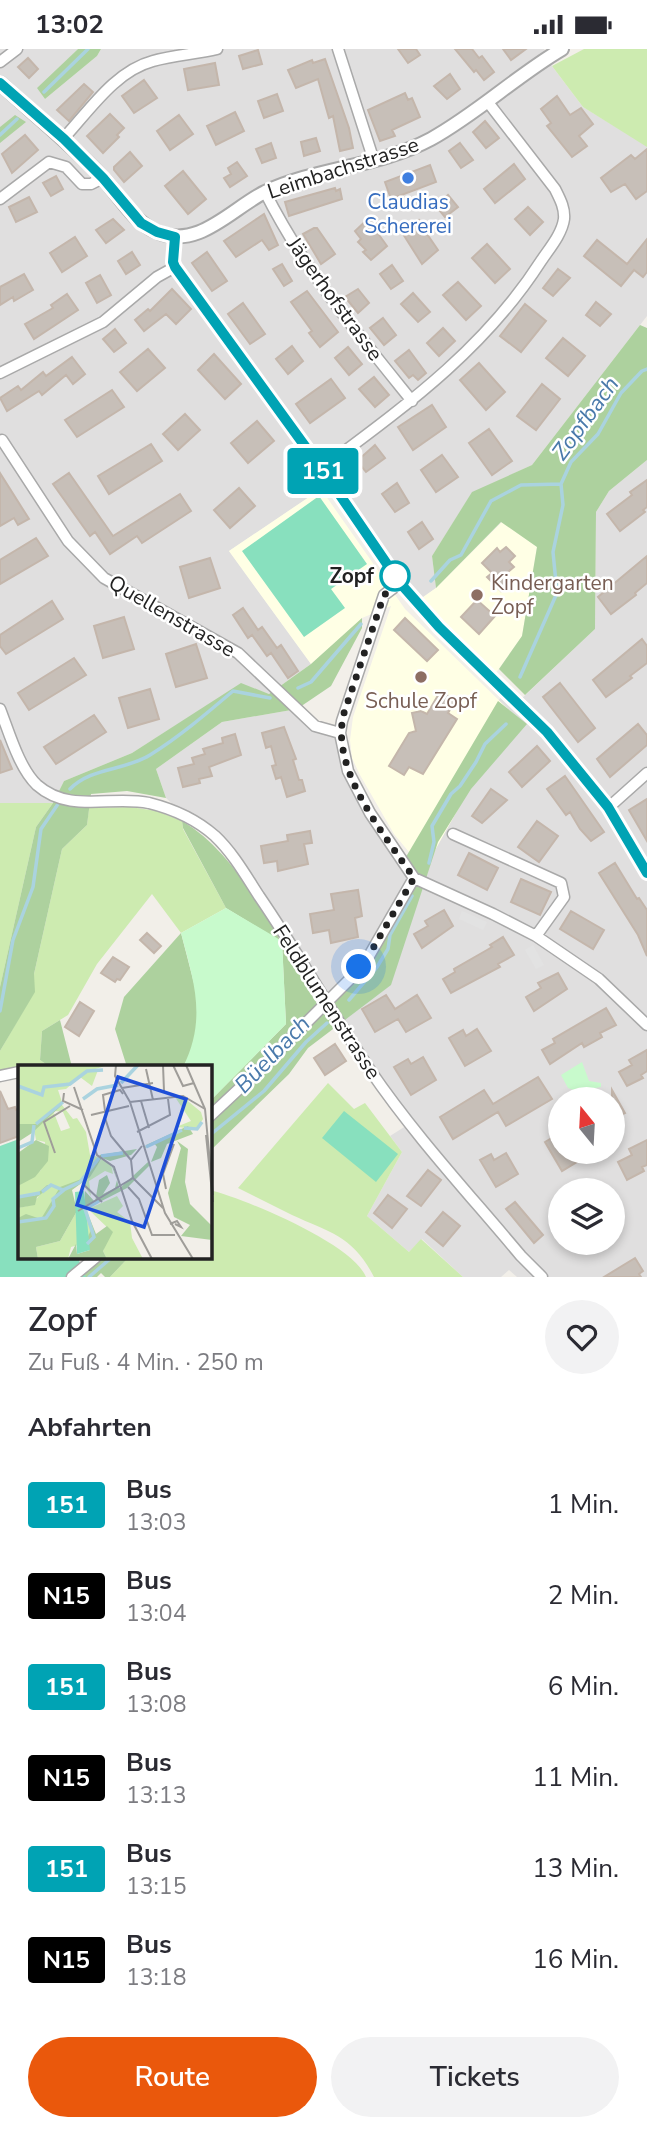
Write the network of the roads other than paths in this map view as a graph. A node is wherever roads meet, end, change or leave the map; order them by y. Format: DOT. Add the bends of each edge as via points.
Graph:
graph roads {
  1 [pos="17,49"];
  2 [pos="217,49"];
  3 [pos="338,49"];
  4 [pos="562,49"];
  5 [pos="0,62"];
  6 [pos="0,83"];
  7 [pos="488,101"];
  8 [pos="64,139"];
  9 [pos="374,161"];
  10 [pos="103,178"];
  11 [pos="265,192"];
  12 [pos="0,199"];
  13 [pos="175,237"];
  14 [pos="175,267"];
  15 [pos="0,373"];
  16 [pos="411,401"];
  17 [pos="2,440"];
  18 [pos="321,469"];
  19 [pos="400,583"];
  20 [pos="0,709"];
  21 [pos="340,733"];
  22 [pos="647,773"];
  23 [pos="608,807"];
  24 [pos="453,834"];
  25 [pos="647,873"];
  26 [pos="414,878"];
  27 [pos="536,936"];
  28 [pos="327,1003"];
  29 [pos="647,1025"];
  30 [pos="18,1072"];
  31 [pos="0,1076"];
  32 [pos="212,1114"];
  33 [pos="94,1259"];
  34 [pos="72,1277"];
  35 [pos="542,1277"];
  1 -- 5 [label="street"];
  2 -- 8 [label="street" via="136,68 118,79"];
  3 -- 9 [label="street"];
  4 -- 7 [label="street, Leimbachstrasse"];
  6 -- 8 [label="street"];
  7 -- 9 [label="street, Leimbachstrasse" via="428,140"];
  7 -- 16 [label="street" via="555,189 564,221 524,288 474,346"];
  8 -- 10 [label="street"];
  9 -- 11 [label="street, Leimbachstrasse"];
  10 -- 12 [label="street" via="82,184 66,167 49,162"];
  10 -- 13 [label="street" via="141,223"];
  11 -- 13 [label="street, Leimbachstrasse" via="199,233"];
  11 -- 16 [label="street, Jägerhofstrasse" via="299,255"];
  13 -- 14 [label="street"];
  14 -- 15 [label="street" via="103,321"];
  14 -- 18 [label="street"];
  16 -- 18 [label="street"];
  17 -- 21 [label="street, Quellenstrasse" via="68,541 104,577 238,653 315,726"];
  18 -- 19 [label="street"];
  19 -- 21 [label="street" via="384,595"];
  19 -- 23 [label="street" via="547,732"];
  20 -- 28 [label="street, Feldblumenstrasse" via="18,755 36,784 60,799 148,803 184,815 217,838"];
  21 -- 26 [label="street" via="348,771"];
  22 -- 23 [label="street"];
  23 -- 25 [label="street"];
  24 -- 27 [label="street" via="561,883 565,897"];
  26 -- 27 [label="street"];
  26 -- 28 [label="street" via="369,955"];
  27 -- 29 [label="street" via="599,979"];
  28 -- 32 [label="street"];
  28 -- 35 [label="street, Feldblumenstrasse" via="391,1101"];
  30 -- 31 [label="street"];
  33 -- 34 [label="street"];
}
